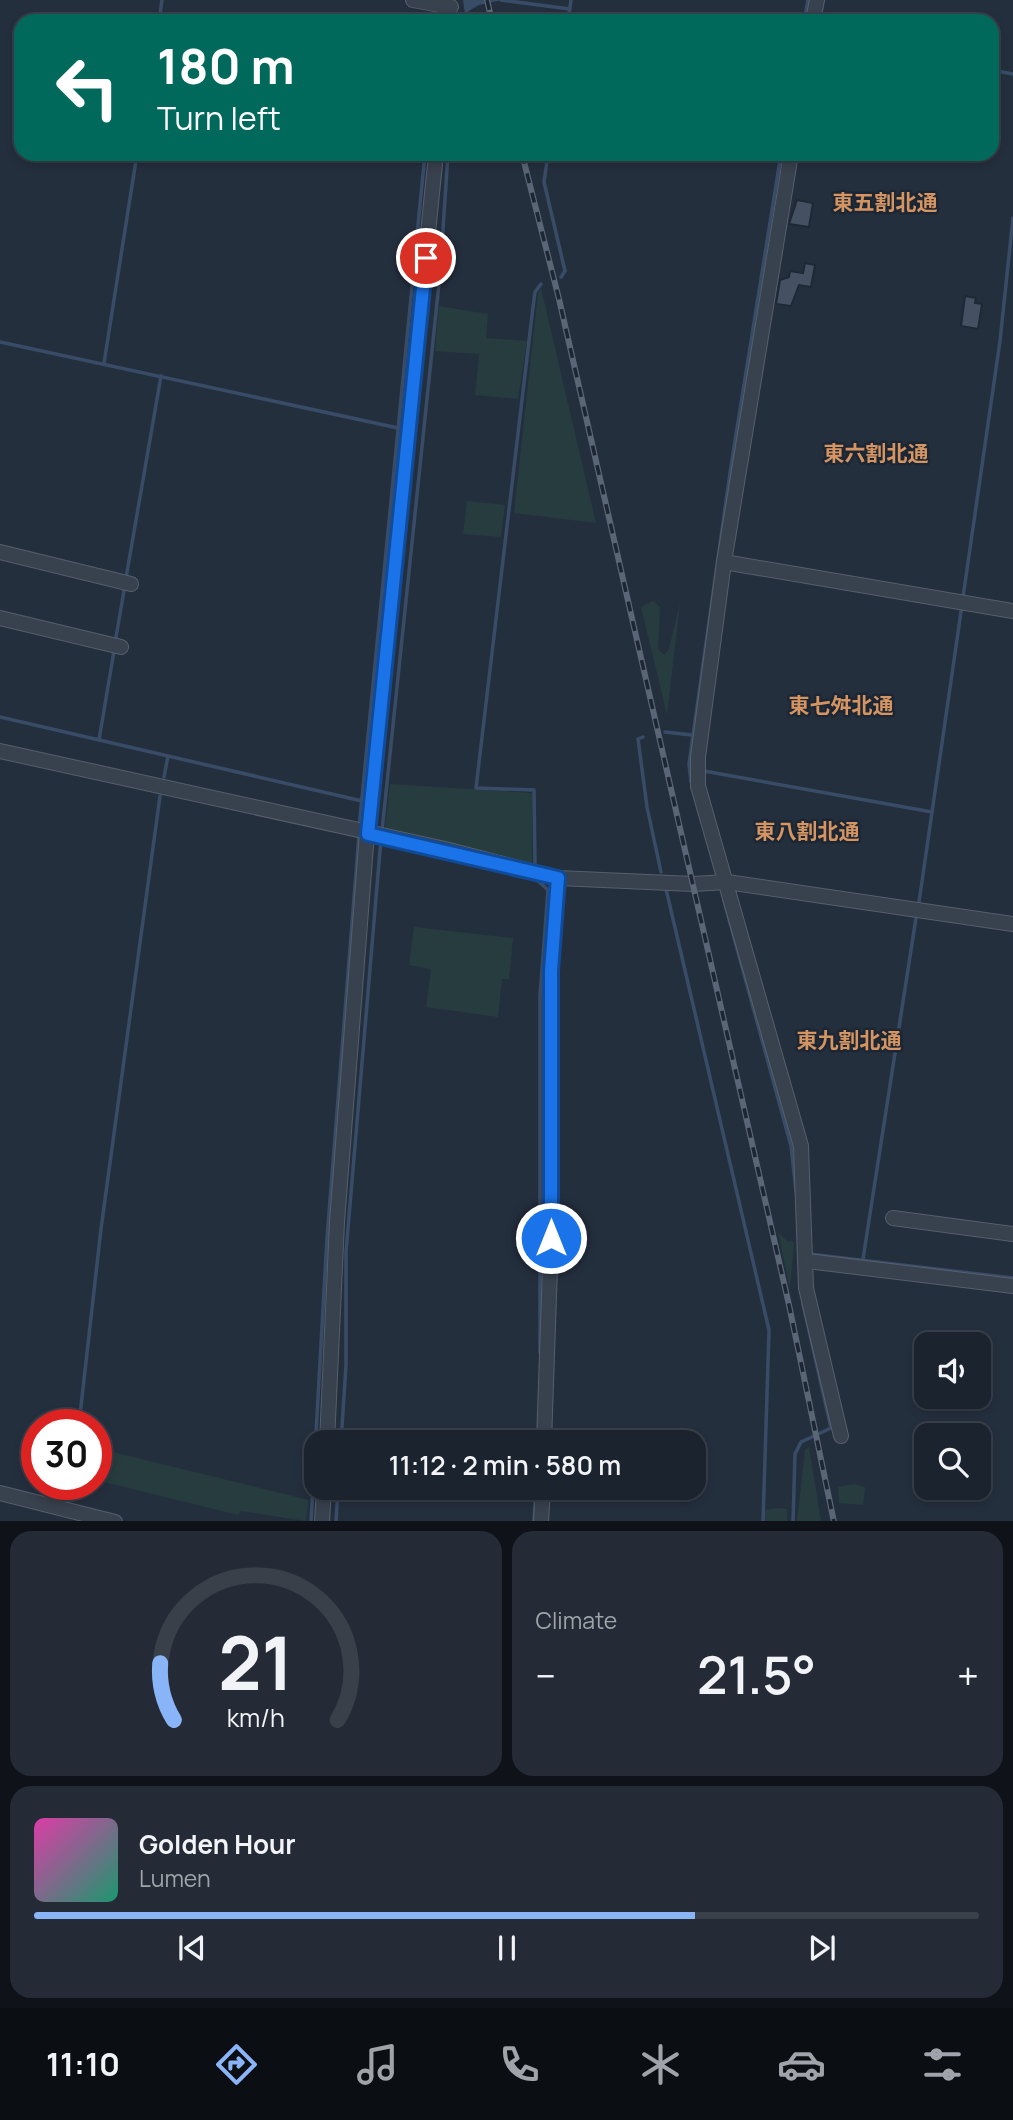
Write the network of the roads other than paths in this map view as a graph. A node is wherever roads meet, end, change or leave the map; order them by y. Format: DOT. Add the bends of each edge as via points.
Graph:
graph roads {
  1 [pos="413,0"];
  2 [pos="447,8"];
  3 [pos="435,161"];
  4 [pos="790,161"];
  5 [pos="0,552"];
  6 [pos="724,562"];
  7 [pos="127,583"];
  8 [pos="1013,611"];
  9 [pos="0,618"];
  10 [pos="116,646"];
  11 [pos="0,751"];
  12 [pos="369,834"];
  13 [pos="558,878"];
  14 [pos="721,882"];
  15 [pos="1013,924"];
  16 [pos="893,1218"];
  17 [pos="1013,1234"];
  18 [pos="806,1255"];
  19 [pos="1013,1286"];
  20 [pos="328,1430"];
  21 [pos="544,1430"];
  22 [pos="841,1436"];
  23 [pos="0,1493"];
  24 [pos="323,1500"];
  25 [pos="542,1500"];
  26 [pos="61,1512"];
  27 [pos="115,1521"];
  28 [pos="322,1521"];
  29 [pos="541,1521"];
  1 -- 2 [label="street"];
  3 -- 12 [label="street"];
  4 -- 6 [label="street"];
  5 -- 7 [label="street"];
  6 -- 8 [label="street"];
  6 -- 14 [label="street" via="698,757 698,786"];
  9 -- 10 [label="street"];
  11 -- 12 [label="street"];
  12 -- 13 [label="street"];
  12 -- 20 [label="street" via="337,1222"];
  13 -- 14 [label="street"];
  13 -- 21 [label="street" via="551,971 551,1238"];
  14 -- 15 [label="street"];
  14 -- 18 [label="street" via="801,1146"];
  16 -- 17 [label="street"];
  18 -- 19 [label="street"];
  18 -- 22 [label="street" via="807,1288"];
  23 -- 26 [label="street"];
  24 -- 28 [label="street"];
  25 -- 29 [label="street"];
  26 -- 27 [label="street"];
}
